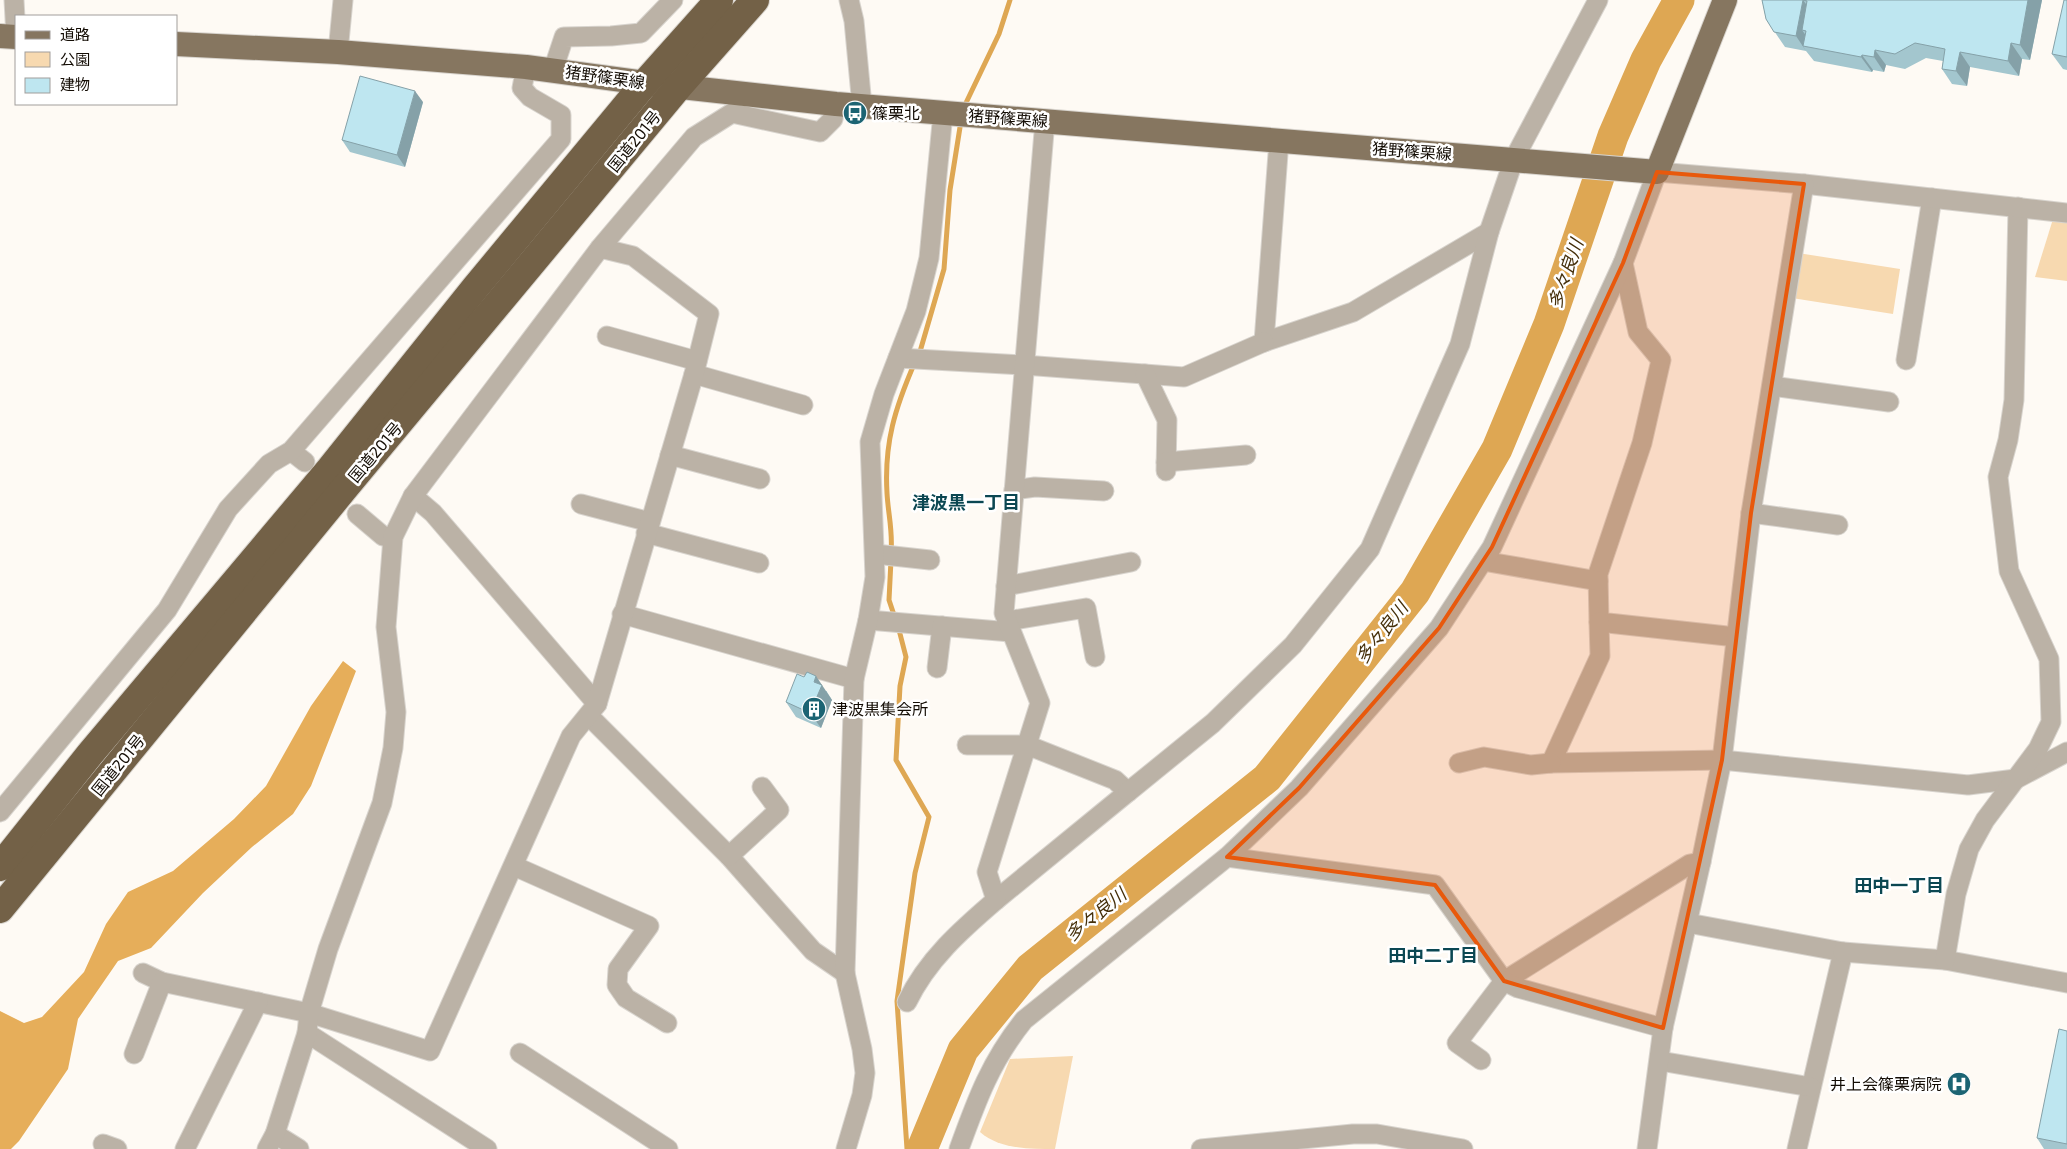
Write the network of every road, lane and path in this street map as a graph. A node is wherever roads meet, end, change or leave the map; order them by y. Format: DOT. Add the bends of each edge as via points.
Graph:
graph roads {
  1 [pos="14,0"];
  2 [pos="343,0"];
  3 [pos="673,0"];
  4 [pos="719,0"];
  5 [pos="755,0"];
  6 [pos="1598,0"];
  7 [pos="1725,0"];
  8 [pos="854,1"];
  9 [pos="15,18"];
  10 [pos="0,36"];
  11 [pos="15,37"];
  12 [pos="178,44"];
  13 [pos="338,52"];
  14 [pos="526,67"];
  15 [pos="553,70"];
  16 [pos="645,83"];
  17 [pos="679,86"];
  18 [pos="836,104"];
  19 [pos="862,106"];
  20 [pos="943,113"];
  21 [pos="1045,120"];
  22 [pos="1279,140"];
  23 [pos="1518,159"];
  24 [pos="1652,171"];
  25 [pos="1804,184"];
  26 [pos="1932,198"];
  27 [pos="2018,207"];
  28 [pos="2067,213"];
  29 [pos="1489,232"];
  30 [pos="600,248"];
  31 [pos="1623,263"];
  32 [pos="607,336"];
  33 [pos="1264,342"];
  34 [pos="898,358"];
  35 [pos="1906,360"];
  36 [pos="1024,365"];
  37 [pos="696,367"];
  38 [pos="1145,374"];
  39 [pos="1772,386"];
  40 [pos="1890,402"];
  41 [pos="803,406"];
  42 [pos="670,455"];
  43 [pos="1246,455"];
  44 [pos="760,479"];
  45 [pos="1014,490"];
  46 [pos="1104,491"];
  47 [pos="413,496"];
  48 [pos="581,504"];
  49 [pos="1751,513"];
  50 [pos="357,514"];
  51 [pos="1838,524"];
  52 [pos="648,527"];
  53 [pos="393,537"];
  54 [pos="875,554"];
  55 [pos="930,560"];
  56 [pos="1483,561"];
  57 [pos="1130,562"];
  58 [pos="759,563"];
  59 [pos="1598,581"];
  60 [pos="1006,586"];
  61 [pos="622,614"];
  62 [pos="868,620"];
  63 [pos="1599,622"];
  64 [pos="942,626"];
  65 [pos="1009,627"];
  66 [pos="1736,637"];
  67 [pos="1095,657"];
  68 [pos="937,668"];
  69 [pos="854,678"];
  70 [pos="593,710"];
  71 [pos="967,744"];
  72 [pos="1027,745"];
  73 [pos="2067,752"];
  74 [pos="1722,760"];
  75 [pos="1458,763"];
  76 [pos="1551,763"];
  77 [pos="2016,779"];
  78 [pos="762,787"];
  79 [pos="1128,792"];
  80 [pos="0,812"];
  81 [pos="729,856"];
  82 [pos="1227,857"];
  83 [pos="1701,862"];
  84 [pos="514,866"];
  85 [pos="0,867"];
  86 [pos="996,900"];
  87 [pos="0,909"];
  88 [pos="1688,923"];
  89 [pos="1843,952"];
  90 [pos="1945,960"];
  91 [pos="143,973"];
  92 [pos="845,973"];
  93 [pos="1504,981"];
  94 [pos="162,982"];
  95 [pos="2067,983"];
  96 [pos="258,1002"];
  97 [pos="907,1002"];
  98 [pos="309,1013"];
  99 [pos="668,1023"];
  100 [pos="1663,1028"];
  101 [pos="307,1033"];
  102 [pos="520,1053"];
  103 [pos="134,1054"];
  104 [pos="1481,1060"];
  105 [pos="1660,1061"];
  106 [pos="1812,1087"];
  107 [pos="271,1141"];
  108 [pos="185,1149"];
  109 [pos="299,1149"];
  110 [pos="487,1149"];
  111 [pos="668,1149"];
  112 [pos="846,1149"];
  113 [pos="961,1149"];
  114 [pos="1201,1149"];
  115 [pos="1463,1149"];
  116 [pos="1647,1149"];
  117 [pos="1797,1149"];
  1 -- 9 [label="street"];
  2 -- 13 [label="street"];
  3 -- 15 [label="street" via="641,33 564,37"];
  4 -- 16 [label="highway, 国道201号"];
  5 -- 17 [label="highway, 国道201号"];
  6 -- 23 [label="street"];
  7 -- 24 [label="main road"];
  8 -- 19 [label="street"];
  10 -- 11 [label="main road"];
  12 -- 13 [label="main road, 猪野篠栗線"];
  13 -- 14 [label="main road, 猪野篠栗線"];
  14 -- 15 [label="main road, 猪野篠栗線"];
  14 -- 80 [label="street" via="522,88 530,97 561,115 561,139 298,456 269,464 228,509 168,610"];
  15 -- 16 [label="main road, 猪野篠栗線"];
  16 -- 17 [label="main road, 猪野篠栗線"];
  16 -- 85 [label="highway, 国道201号"];
  17 -- 18 [label="main road, 猪野篠栗線"];
  17 -- 87 [label="highway, 国道201号"];
  18 -- 19 [label="main road, 猪野篠栗線"];
  18 -- 30 [label="street" via="834,119 820,132 732,113 694,137"];
  19 -- 20 [label="main road, 猪野篠栗線"];
  20 -- 21 [label="main road, 猪野篠栗線"];
  20 -- 34 [label="street" via="929,258 916,311"];
  21 -- 22 [label="main road, 猪野篠栗線"];
  21 -- 36 [label="street"];
  22 -- 23 [label="main road, 猪野篠栗線"];
  22 -- 33 [label="street"];
  23 -- 24 [label="main road, 猪野篠栗線"];
  23 -- 29 [label="street"];
  24 -- 25 [label="street"];
  24 -- 31 [label="street"];
  25 -- 26 [label="street"];
  25 -- 39 [label="street"];
  26 -- 27 [label="street"];
  26 -- 35 [label="street"];
  27 -- 28 [label="street"];
  27 -- 77 [label="street" via="2014,400 1998,477 2009,571 2049,659 2051,722 2038,749"];
  29 -- 33 [label="street" via="1353,312"];
  29 -- 79 [label="street" via="1460,344 1370,549 1293,645 1213,723"];
  30 -- 37 [label="street" via="633,256 709,314"];
  30 -- 47 [label="street"];
  31 -- 56 [label="street"];
  31 -- 59 [label="street" via="1638,332 1661,360 1642,443"];
  32 -- 37 [label="street"];
  33 -- 38 [label="street" via="1184,377"];
  34 -- 36 [label="street"];
  34 -- 54 [label="street" via="870,442"];
  36 -- 38 [label="street"];
  36 -- 45 [label="street"];
  37 -- 41 [label="street"];
  37 -- 42 [label="street"];
  38 -- 43 [label="street" via="1167,420 1166,466"];
  39 -- 40 [label="street"];
  39 -- 49 [label="street"];
  42 -- 44 [label="street"];
  42 -- 52 [label="street"];
  45 -- 46 [label="street" via="1035,486"];
  45 -- 60 [label="street"];
  47 -- 53 [label="street"];
  47 -- 70 [label="street" via="433,513"];
  48 -- 52 [label="street"];
  49 -- 51 [label="street"];
  49 -- 66 [label="street"];
  50 -- 53 [label="street" via="383,536"];
  52 -- 58 [label="street"];
  52 -- 61 [label="street"];
  53 -- 98 [label="street" via="386,627 396,712 393,748 382,803 328,949"];
  54 -- 55 [label="street"];
  54 -- 62 [label="street" via="875,578"];
  56 -- 59 [label="street"];
  56 -- 82 [label="street" via="1439,628 1384,692 1299,788"];
  57 -- 60 [label="street"];
  59 -- 63 [label="street"];
  60 -- 65 [label="street" via="1004,613"];
  61 -- 69 [label="street"];
  61 -- 70 [label="street"];
  62 -- 64 [label="street"];
  62 -- 69 [label="street"];
  63 -- 66 [label="street"];
  63 -- 76 [label="street" via="1600,656"];
  64 -- 65 [label="street"];
  64 -- 68 [label="street"];
  65 -- 67 [label="street" via="1086,608"];
  65 -- 72 [label="street" via="1040,703"];
  66 -- 74 [label="street"];
  69 -- 92 [label="street"];
  70 -- 81 [label="street"];
  70 -- 84 [label="street" via="571,736"];
  71 -- 72 [label="street"];
  72 -- 79 [label="street" via="1115,780"];
  72 -- 86 [label="street" via="987,872"];
  73 -- 77 [label="street"];
  74 -- 76 [label="street"];
  74 -- 77 [label="street" via="1968,785"];
  74 -- 83 [label="street"];
  75 -- 76 [label="street" via="1484,757 1531,765"];
  77 -- 90 [label="street" via="1985,820 1969,849 1956,894"];
  78 -- 81 [label="street" via="779,810"];
  79 -- 86 [label="street"];
  81 -- 92 [label="street" via="813,951"];
  82 -- 93 [label="street" via="1435,885"];
  82 -- 113 [label="street" via="1024,1020 1003,1046 987,1075"];
  83 -- 88 [label="street"];
  83 -- 93 [label="street" via="1690,864"];
  84 -- 98 [label="street" via="430,1051"];
  84 -- 99 [label="street" via="649,926 618,969 616,985 626,998"];
  86 -- 97 [label="street" via="948,942 915,985"];
  88 -- 89 [label="street"];
  88 -- 100 [label="street"];
  89 -- 90 [label="street"];
  89 -- 106 [label="street"];
  90 -- 95 [label="street"];
  91 -- 94 [label="street"];
  92 -- 112 [label="street" via="865,1073"];
  93 -- 100 [label="street" via="1518,988"];
  93 -- 104 [label="street" via="1457,1043"];
  94 -- 96 [label="street"];
  94 -- 103 [label="street"];
  96 -- 98 [label="street"];
  96 -- 108 [label="street"];
  98 -- 101 [label="street"];
  100 -- 105 [label="street"];
  101 -- 107 [label="street"];
  101 -- 110 [label="street"];
  102 -- 111 [label="street"];
  105 -- 106 [label="street"];
  105 -- 116 [label="street"];
  106 -- 117 [label="street"];
  107 -- 109 [label="street"];
  114 -- 115 [label="street" via="1353,1134 1378,1134"];
}
